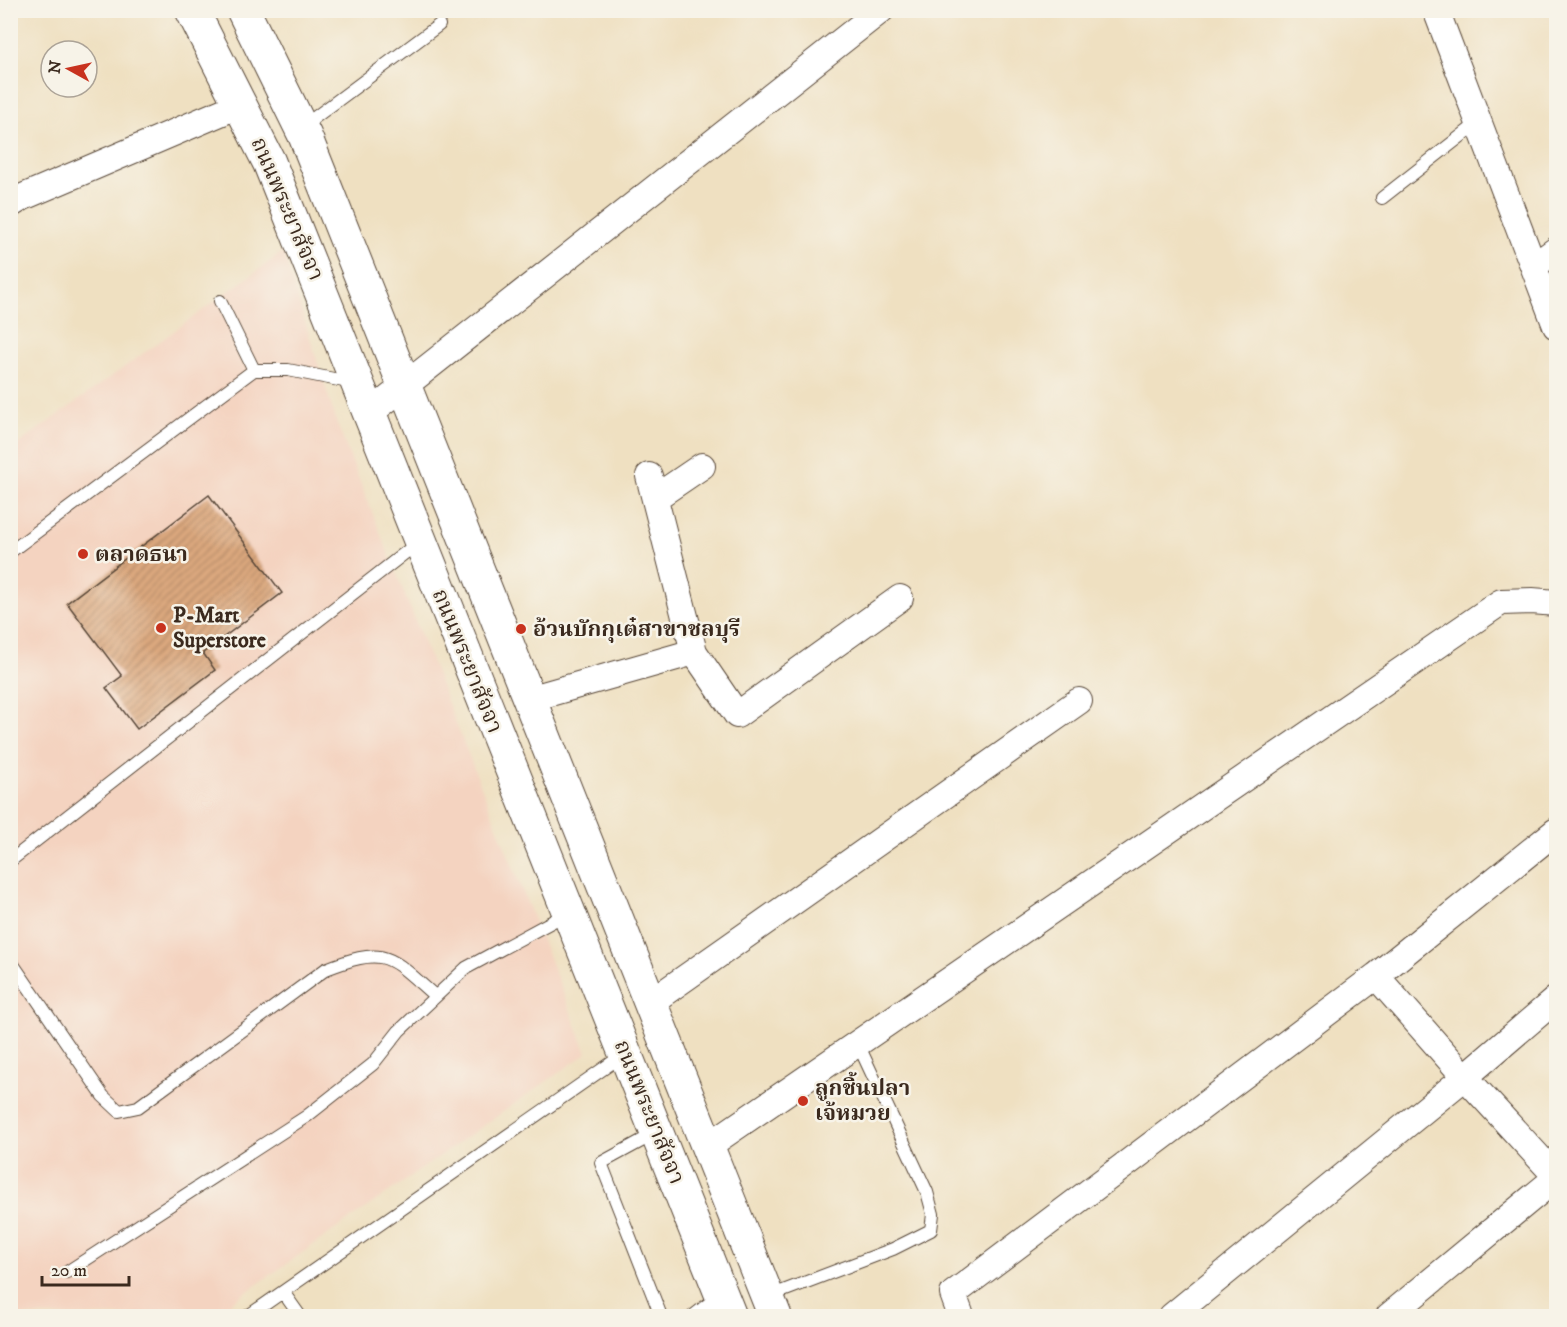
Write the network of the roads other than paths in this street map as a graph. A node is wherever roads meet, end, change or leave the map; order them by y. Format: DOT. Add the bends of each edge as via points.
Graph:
graph roads {
  1 [pos="192,10"];
  2 [pos="243,10"];
  3 [pos="881,10"];
  4 [pos="1436,10"];
  5 [pos="439,25"];
  6 [pos="241,104"];
  7 [pos="1479,122"];
  8 [pos="301,128"];
  9 [pos="1382,198"];
  10 [pos="10,205"];
  11 [pos="1557,250"];
  12 [pos="1534,266"];
  13 [pos="220,301"];
  14 [pos="1557,326"];
  15 [pos="254,370"];
  16 [pos="404,386"];
  17 [pos="364,399"];
  18 [pos="702,466"];
  19 [pos="419,542"];
  20 [pos="10,552"];
  21 [pos="900,598"];
  22 [pos="1557,603"];
  23 [pos="694,652"];
  24 [pos="529,699"];
  25 [pos="1079,701"];
  26 [pos="1557,831"];
  27 [pos="10,861"];
  28 [pos="569,913"];
  29 [pos="10,960"];
  30 [pos="1377,976"];
  31 [pos="435,996"];
  32 [pos="1557,999"];
  33 [pos="651,1002"];
  34 [pos="858,1044"];
  35 [pos="626,1053"];
  36 [pos="1464,1077"];
  37 [pos="657,1132"];
  38 [pos="708,1146"];
  39 [pos="1557,1177"];
  40 [pos="67,1272"];
  41 [pos="283,1292"];
  42 [pos="725,1305"];
  43 [pos="771,1307"];
  44 [pos="248,1317"];
  45 [pos="300,1317"];
  46 [pos="661,1317"];
  47 [pos="693,1317"];
  48 [pos="961,1317"];
  49 [pos="1172,1317"];
  50 [pos="1389,1317"];
  1 -- 6 [label="main road, ถนนพระยาสัจจา"];
  2 -- 8 [label="main road, ถนนพระยาสัจจา"];
  3 -- 16 [label="street"];
  4 -- 7 [label="street"];
  5 -- 8 [label="lane"];
  6 -- 10 [label="street"];
  6 -- 17 [label="main road, ถนนพระยาสัจจา" via="269,162"];
  7 -- 9 [label="lane"];
  7 -- 12 [label="street"];
  8 -- 16 [label="main road, ถนนพระยาสัจจา"];
  11 -- 12 [label="street"];
  12 -- 14 [label="street"];
  13 -- 15 [label="lane"];
  15 -- 17 [label="lane" via="288,370"];
  15 -- 20 [label="lane"];
  16 -- 17 [label="street"];
  16 -- 24 [label="main road, ถนนพระยาสัจจา"];
  17 -- 19 [label="main road, ถนนพระยาสัจจา"];
  18 -- 23 [label="street" via="652,487"];
  19 -- 27 [label="lane"];
  19 -- 28 [label="main road, ถนนพระยาสัจจา"];
  21 -- 23 [label="street" via="737,716"];
  22 -- 34 [label="street" via="1501,602"];
  23 -- 24 [label="street"];
  24 -- 33 [label="main road, ถนนพระยาสัจจา"];
  25 -- 33 [label="street"];
  26 -- 30 [label="street"];
  28 -- 31 [label="lane" via="466,968"];
  28 -- 35 [label="main road, ถนนพระยาสัจจา"];
  29 -- 31 [label="lane" via="103,1096 119,1111 138,1107 326,969 350,959 373,955 393,959"];
  30 -- 36 [label="street"];
  30 -- 48 [label="street" via="953,1294"];
  31 -- 40 [label="lane" via="399,1031 373,1064 307,1116"];
  32 -- 36 [label="street"];
  33 -- 38 [label="main road, ถนนพระยาสัจจา"];
  34 -- 38 [label="street"];
  34 -- 43 [label="lane" via="927,1192 933,1214 931,1230"];
  35 -- 37 [label="main road, ถนนพระยาสัจจา"];
  35 -- 41 [label="lane"];
  36 -- 39 [label="street"];
  36 -- 49 [label="street"];
  37 -- 42 [label="main road, ถนนพระยาสัจจา"];
  37 -- 46 [label="lane" via="601,1163"];
  38 -- 43 [label="main road, ถนนพระยาสัจจา"];
  39 -- 50 [label="street"];
  41 -- 44 [label="lane"];
  41 -- 45 [label="lane"];
  42 -- 47 [label="lane"];
}
